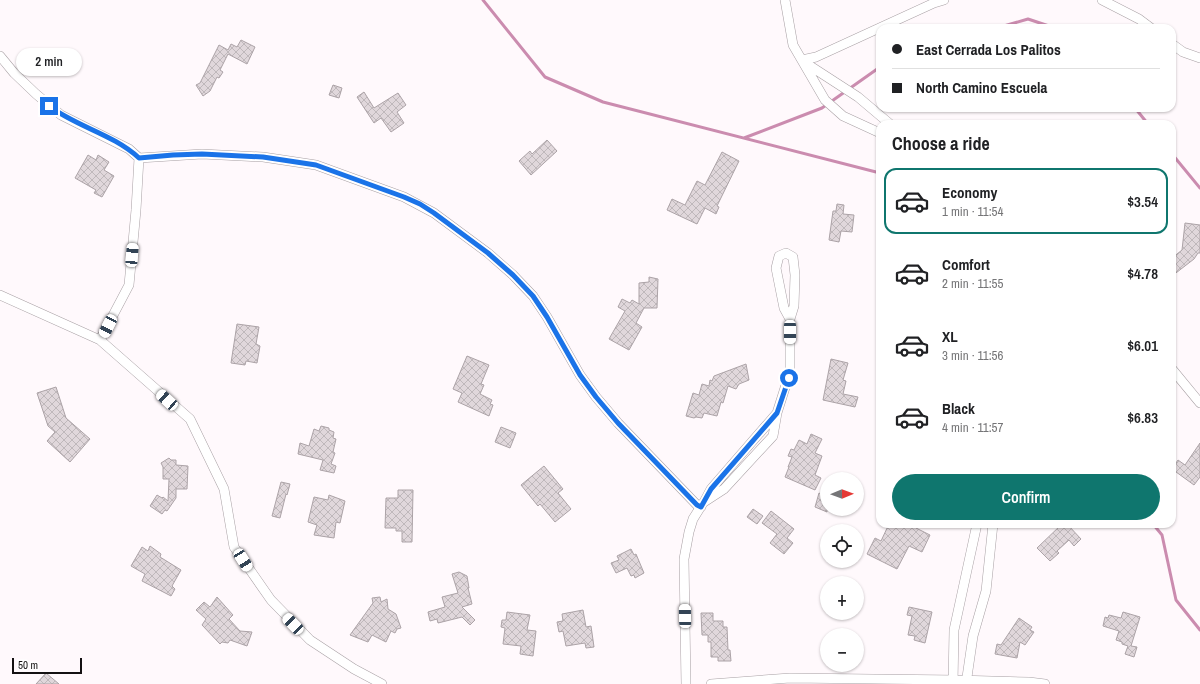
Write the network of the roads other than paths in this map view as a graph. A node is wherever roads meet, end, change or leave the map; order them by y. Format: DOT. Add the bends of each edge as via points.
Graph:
graph roads {
  1 [pos="784,0"];
  2 [pos="944,0"];
  3 [pos="1102,0"];
  4 [pos="888,24"];
  5 [pos="1146,24"];
  6 [pos="876,30"];
  7 [pos="1176,47"];
  8 [pos="0,56"];
  9 [pos="1200,58"];
  10 [pos="802,60"];
  11 [pos="876,111"];
  12 [pos="877,112"];
  13 [pos="886,120"];
  14 [pos="876,132"];
  15 [pos="139,158"];
  16 [pos="0,294"];
  17 [pos="790,319"];
  18 [pos="100,340"];
  19 [pos="1176,374"];
  20 [pos="1200,403"];
  21 [pos="702,505"];
  22 [pos="976,528"];
  23 [pos="993,528"];
  24 [pos="953,682"];
  25 [pos="966,682"];
  26 [pos="382,684"];
  27 [pos="686,684"];
  28 [pos="711,684"];
  29 [pos="1045,684"];
  1 -- 10 [label="street" via="793,45"];
  2 -- 4 [label="street"];
  3 -- 5 [label="street"];
  6 -- 10 [label="street" via="816,57"];
  7 -- 9 [label="street"];
  8 -- 15 [label="street" via="14,73 61,115 123,145"];
  10 -- 11 [label="street" via="858,96"];
  10 -- 14 [label="street" via="825,100 843,116"];
  12 -- 13 [label="street"];
  15 -- 18 [label="street" via="129,285"];
  15 -- 21 [label="street" via="202,154 263,157 316,165 420,204 488,253 533,296 596,397 697,505"];
  16 -- 18 [label="street"];
  17 -- 17 [label="street" via="794,306 795,275 793,257 786,253 779,256 776,268 784,308"];
  17 -- 21 [label="street" via="790,372 777,413 711,489"];
  18 -- 26 [label="street" via="190,419 224,489 234,547 270,600 310,640"];
  19 -- 20 [label="street"];
  21 -- 27 [label="street" via="693,519 684,559"];
  22 -- 24 [label="street" via="954,630"];
  23 -- 25 [label="street" via="986,591 973,636"];
  24 -- 25 [label="street"];
  24 -- 28 [label="street" via="790,678"];
  25 -- 29 [label="street"];
}
